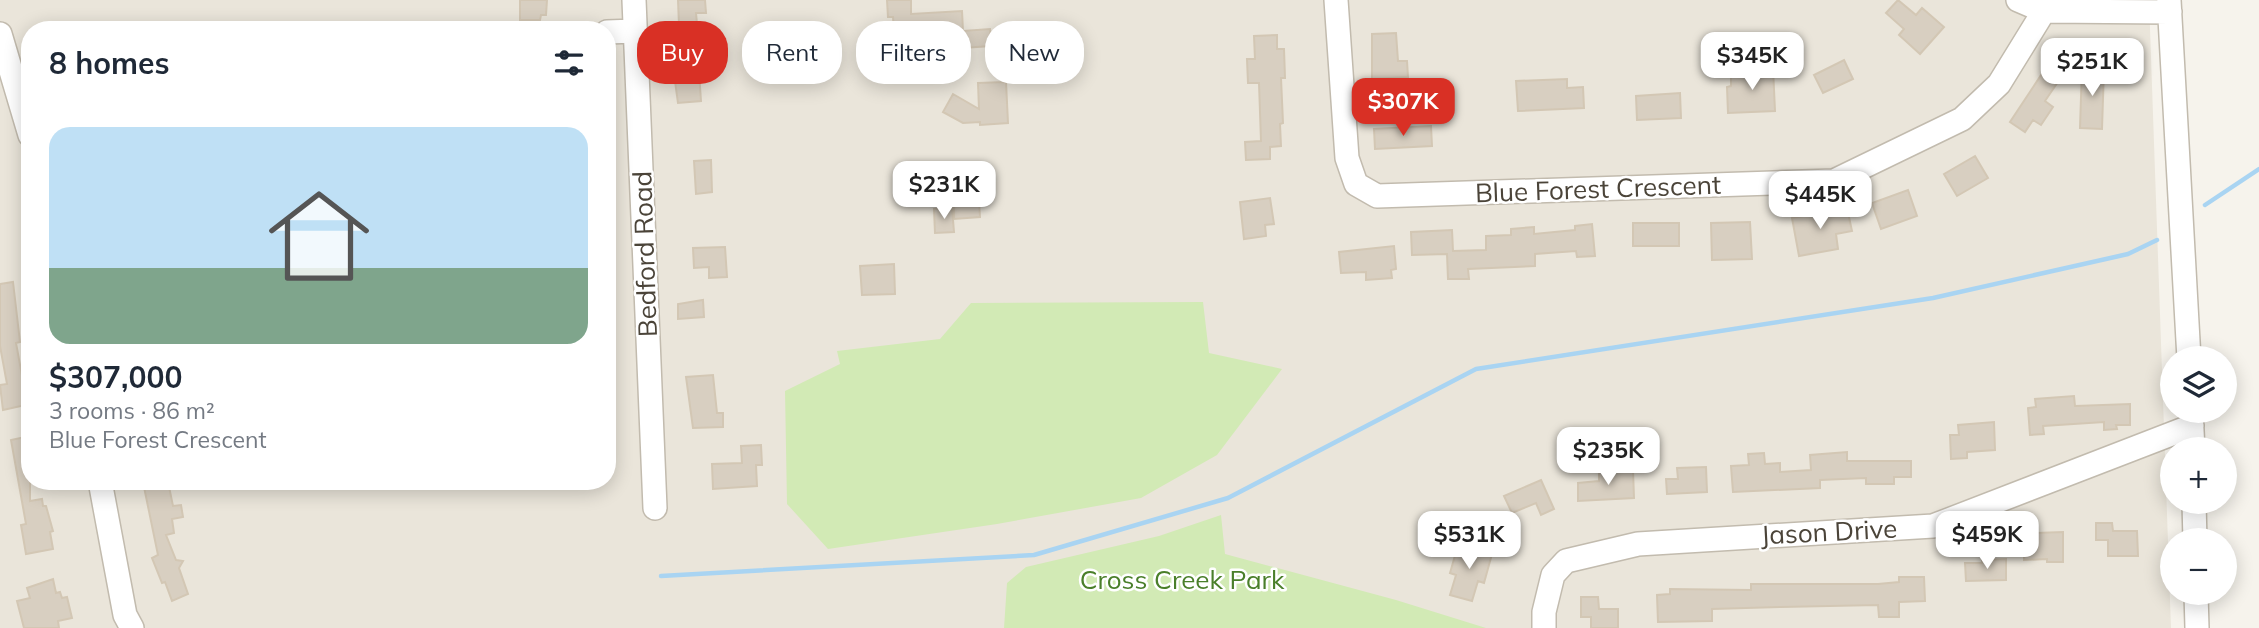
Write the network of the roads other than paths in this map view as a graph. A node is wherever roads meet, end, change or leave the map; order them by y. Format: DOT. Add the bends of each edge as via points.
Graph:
graph roads {
  1 [pos="634,0"];
  2 [pos="1336,0"];
  3 [pos="2018,0"];
  4 [pos="2169,6"];
  5 [pos="2044,11"];
  6 [pos="635,31"];
  7 [pos="616,32"];
  8 [pos="0,34"];
  9 [pos="21,105"];
  10 [pos="2188,346"];
  11 [pos="2180,423"];
  12 [pos="102,490"];
  13 [pos="655,508"];
  14 [pos="2196,605"];
  15 [pos="132,628"];
  16 [pos="1544,628"];
  17 [pos="2197,628"];
  1 -- 6 [label="street, Bedford Road"];
  2 -- 5 [label="street, Blue Forest Crescent" via="1347,158 1356,184 1377,197 1834,181 1962,119 1999,84"];
  3 -- 5 [label="street"];
  4 -- 5 [label="street"];
  4 -- 10 [label="street"];
  6 -- 7 [label="street"];
  6 -- 13 [label="street, Bedford Road"];
  8 -- 9 [label="street"];
  11 -- 16 [label="street, Jason Drive" via="1933,526 1639,544 1566,561 1553,575"];
  12 -- 15 [label="street" via="125,615"];
  14 -- 17 [label="street"];
}
